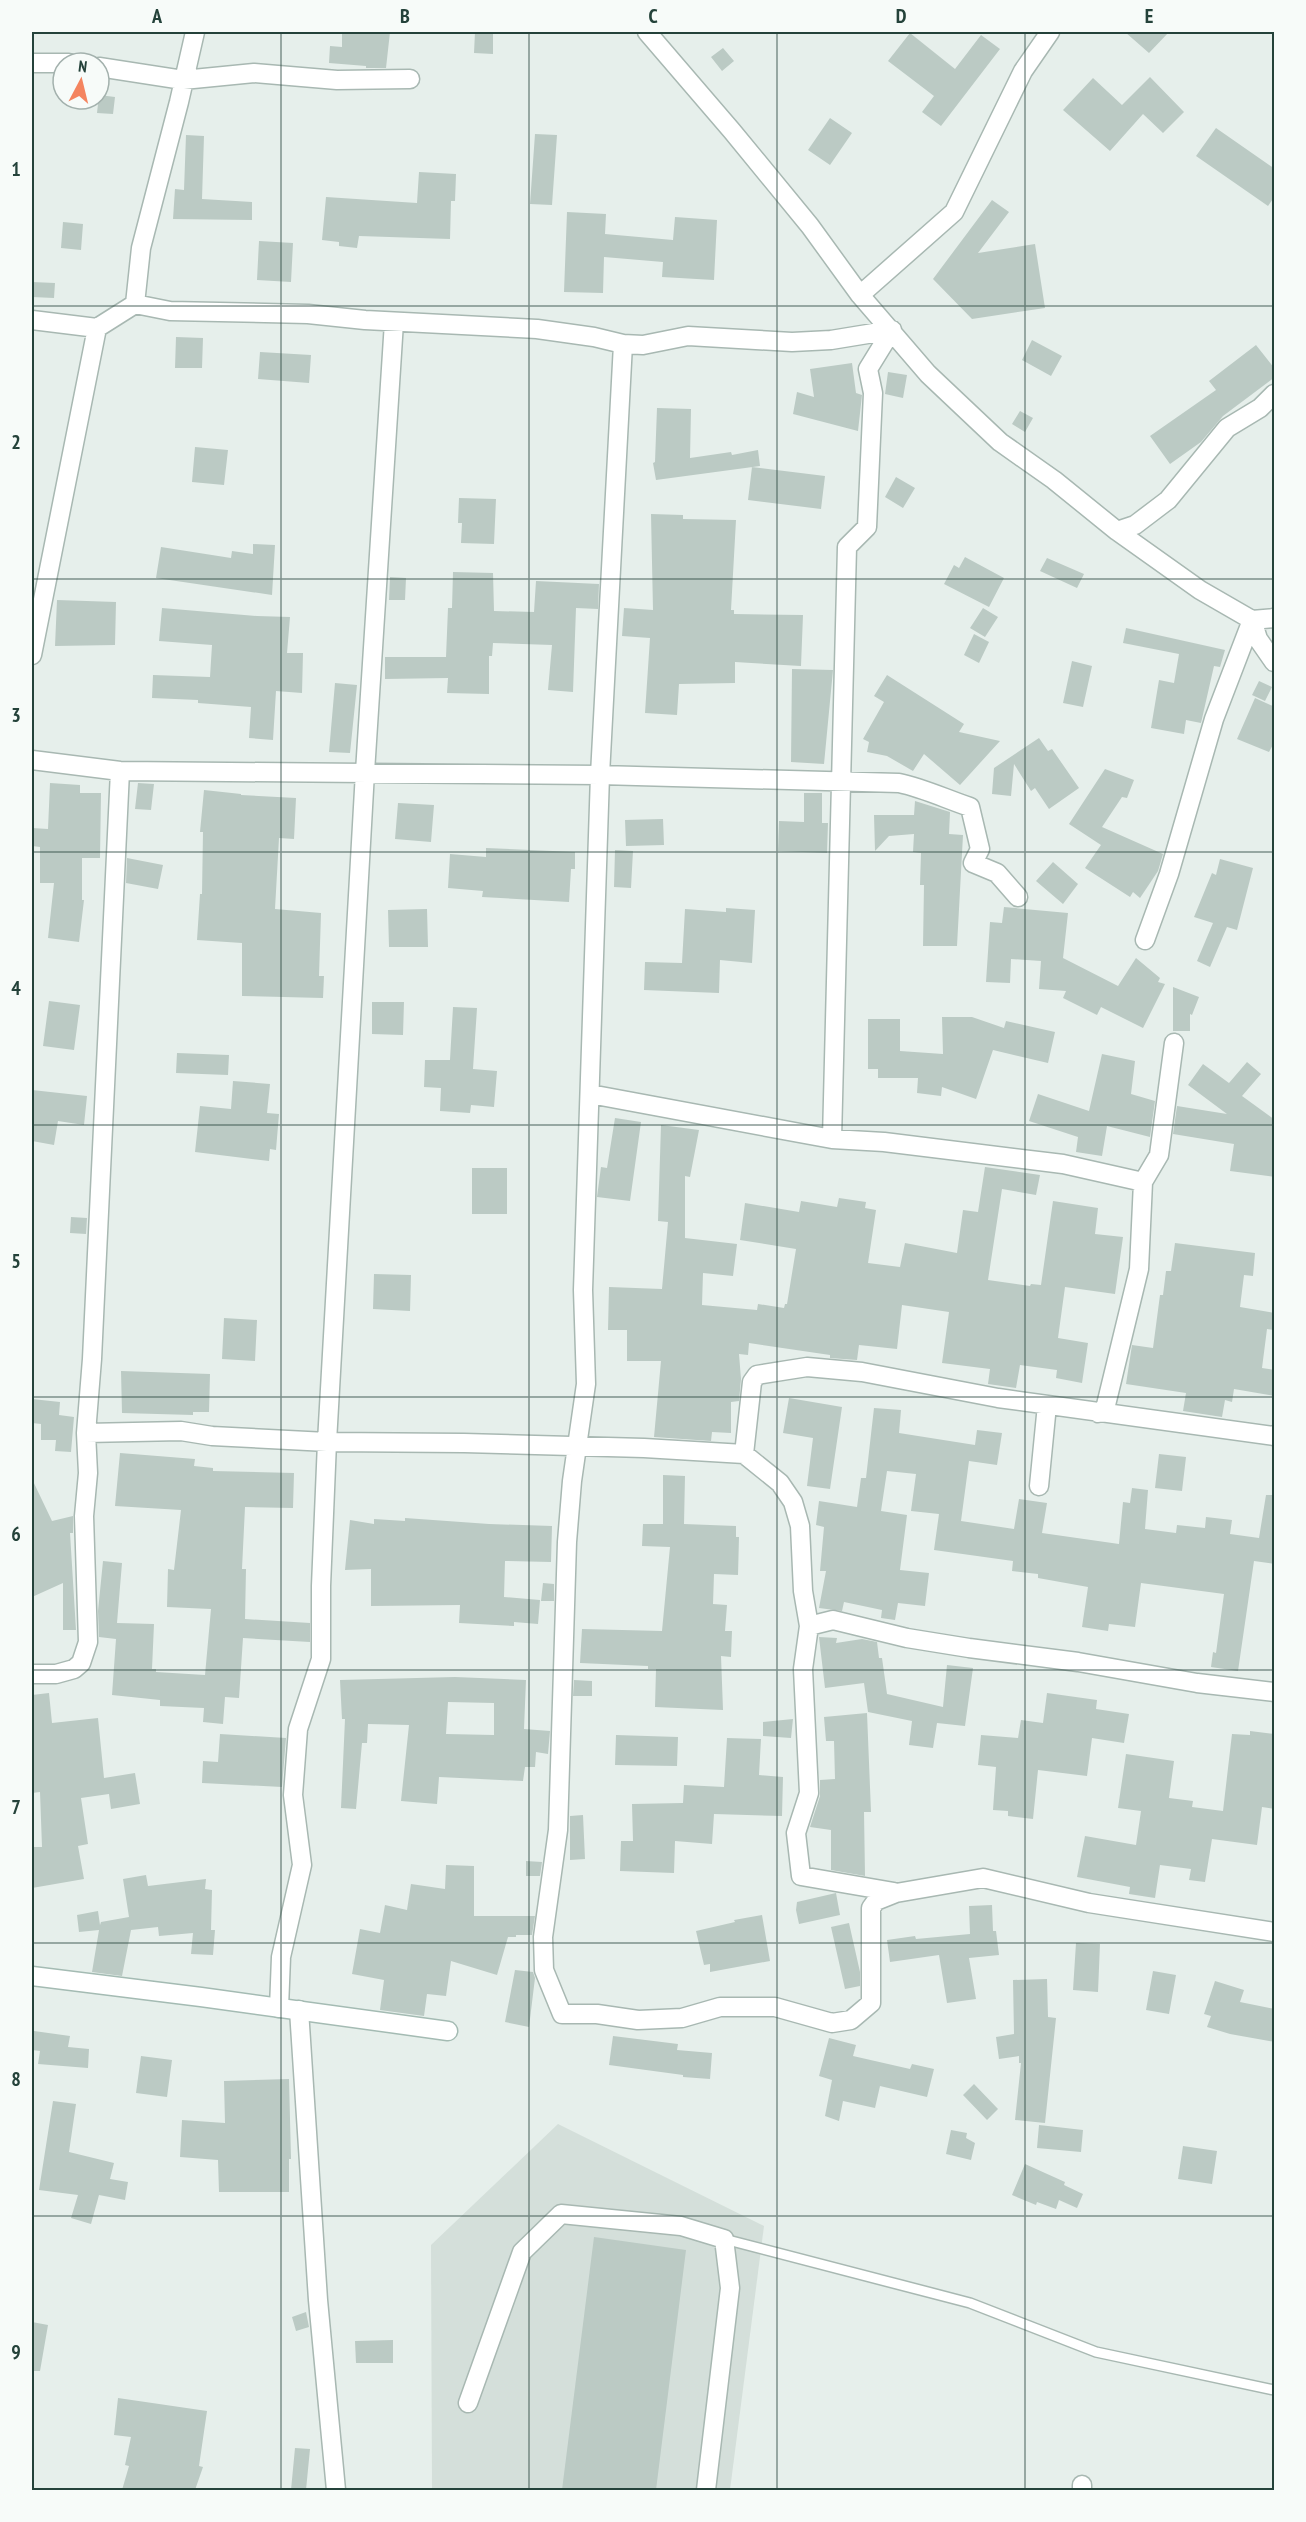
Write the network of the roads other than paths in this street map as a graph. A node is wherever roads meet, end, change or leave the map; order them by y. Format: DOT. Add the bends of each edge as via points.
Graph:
graph roads {
  1 [pos="195,32"];
  2 [pos="647,32"];
  3 [pos="1050,32"];
  4 [pos="32,63"];
  5 [pos="51,63"];
  6 [pos="111,69"];
  7 [pos="410,79"];
  8 [pos="183,80"];
  9 [pos="860,295"];
  10 [pos="135,304"];
  11 [pos="32,320"];
  12 [pos="394,322"];
  13 [pos="97,328"];
  14 [pos="892,330"];
  15 [pos="623,344"];
  16 [pos="1275,394"];
  17 [pos="1118,531"];
  18 [pos="1275,618"];
  19 [pos="1252,620"];
  20 [pos="32,655"];
  21 [pos="1275,662"];
  22 [pos="32,760"];
  23 [pos="120,771"];
  24 [pos="365,772"];
  25 [pos="600,775"];
  26 [pos="842,780"];
  27 [pos="1018,897"];
  28 [pos="1145,940"];
  29 [pos="1174,1043"];
  30 [pos="590,1094"];
  31 [pos="832,1139"];
  32 [pos="1143,1182"];
  33 [pos="1047,1405"];
  34 [pos="1098,1413"];
  35 [pos="86,1433"];
  36 [pos="1275,1436"];
  37 [pos="327,1442"];
  38 [pos="578,1448"];
  39 [pos="744,1454"];
  40 [pos="1039,1486"];
  41 [pos="809,1626"];
  42 [pos="32,1674"];
  43 [pos="1275,1692"];
  44 [pos="896,1893"];
  45 [pos="1275,1932"];
  46 [pos="32,1976"];
  47 [pos="279,2008"];
  48 [pos="300,2010"];
  49 [pos="448,2031"];
  50 [pos="724,2239"];
  51 [pos="1275,2390"];
  52 [pos="468,2403"];
  53 [pos="336,2490"];
  54 [pos="706,2490"];
  1 -- 8 [label="street"];
  2 -- 9 [label="street" via="810,226"];
  3 -- 9 [label="street" via="1023,71 954,212"];
  4 -- 5 [label="street"];
  6 -- 8 [label="street"];
  7 -- 8 [label="street" via="337,80 254,73"];
  8 -- 10 [label="street" via="141,248"];
  9 -- 14 [label="street"];
  10 -- 12 [label="street" via="170,311 308,314"];
  10 -- 13 [label="street"];
  11 -- 13 [label="street"];
  12 -- 15 [label="street" via="537,329"];
  12 -- 24 [label="street"];
  13 -- 20 [label="street"];
  14 -- 15 [label="street" via="831,340 792,342 688,336 643,345"];
  14 -- 17 [label="street" via="928,374 1000,442"];
  14 -- 26 [label="street" via="868,369 873,393 867,527 848,547"];
  15 -- 25 [label="street"];
  16 -- 17 [label="street" via="1227,428 1168,500 1135,525"];
  17 -- 19 [label="street" via="1200,590"];
  18 -- 19 [label="street"];
  19 -- 21 [label="street" via="1258,639"];
  19 -- 28 [label="street" via="1214,719 1169,874"];
  22 -- 23 [label="street"];
  23 -- 24 [label="street"];
  23 -- 35 [label="street"];
  24 -- 25 [label="street"];
  24 -- 37 [label="street"];
  25 -- 26 [label="street"];
  25 -- 30 [label="street"];
  26 -- 27 [label="street" via="916,787 970,807 980,849 973,863 997,873"];
  26 -- 31 [label="street"];
  29 -- 32 [label="street" via="1159,1155"];
  30 -- 31 [label="street"];
  30 -- 38 [label="street" via="583,1290 586,1384"];
  31 -- 32 [label="street" via="1063,1164"];
  32 -- 34 [label="street" via="1138,1269 1106,1409"];
  33 -- 34 [label="street"];
  33 -- 39 [label="street" via="807,1366 757,1375 752,1382"];
  33 -- 40 [label="street"];
  34 -- 36 [label="street"];
  35 -- 37 [label="street" via="182,1431"];
  35 -- 42 [label="street" via="88,1642 81,1663 74,1669"];
  37 -- 38 [label="street" via="453,1442"];
  37 -- 47 [label="street" via="321,1659 298,1729 293,1795 302,1865 282,1957"];
  38 -- 39 [label="street"];
  38 -- 44 [label="street" via="567,1542 558,1830 543,1937 544,1970 562,2014 638,2020 682,2018 720,2007 776,2007 832,2023 851,2020 870,2003 871,1908 876,1901"];
  39 -- 41 [label="street" via="780,1483 793,1502 800,1527 802,1591"];
  41 -- 43 [label="street" via="833,1620 948,1645"];
  41 -- 44 [label="street" via="803,1669 809,1793 796,1833 801,1876"];
  44 -- 45 [label="street" via="983,1878 1089,1903"];
  46 -- 47 [label="street"];
  47 -- 48 [label="street"];
  48 -- 49 [label="street"];
  48 -- 53 [label="street" via="318,2300"];
  50 -- 51 [label="lane" via="970,2303 1096,2352"];
  50 -- 52 [label="street" via="681,2226 561,2214 522,2253"];
  50 -- 54 [label="street" via="730,2288"];
}
